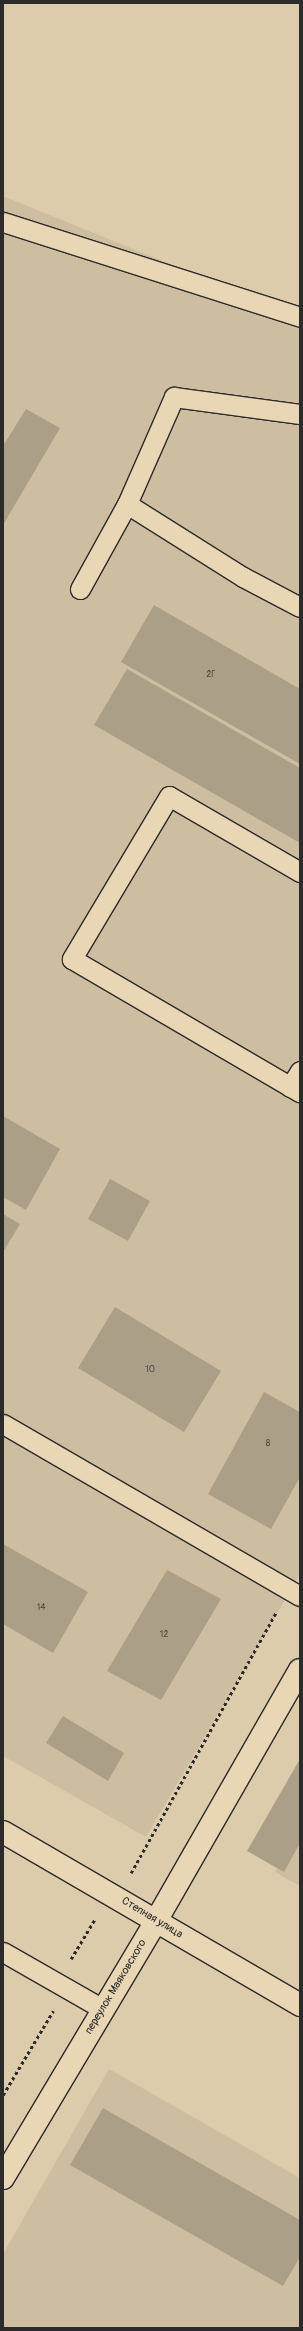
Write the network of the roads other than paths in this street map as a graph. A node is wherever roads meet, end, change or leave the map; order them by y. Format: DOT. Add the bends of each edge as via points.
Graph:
graph roads {
  1 [pos="3,222"];
  2 [pos="300,317"];
  3 [pos="300,414"];
  4 [pos="127,504"];
  5 [pos="80,589"];
  6 [pos="300,607"];
  7 [pos="300,872"];
  8 [pos="300,1071"];
  9 [pos="295,1090"];
  10 [pos="3,1424"];
  11 [pos="294,1593"];
  12 [pos="300,1670"];
  13 [pos="3,1832"];
  14 [pos="156,1920"];
  15 [pos="3,1952"];
  16 [pos="300,2005"];
  17 [pos="103,2010"];
  18 [pos="3,2178"];
  1 -- 2 [label="lane"];
  3 -- 4 [label="lane" via="174,397"];
  4 -- 5 [label="lane"];
  4 -- 6 [label="lane" via="243,577"];
  7 -- 9 [label="lane" via="169,796 72,959"];
  8 -- 9 [label="lane"];
  10 -- 11 [label="lane"];
  12 -- 14 [label="street, переулок Маяковского"];
  13 -- 14 [label="street, Степная улица"];
  14 -- 16 [label="street, Степная улица"];
  14 -- 17 [label="street, переулок Маяковского"];
  15 -- 17 [label="lane"];
  17 -- 18 [label="street, переулок Маяковского"];
}
